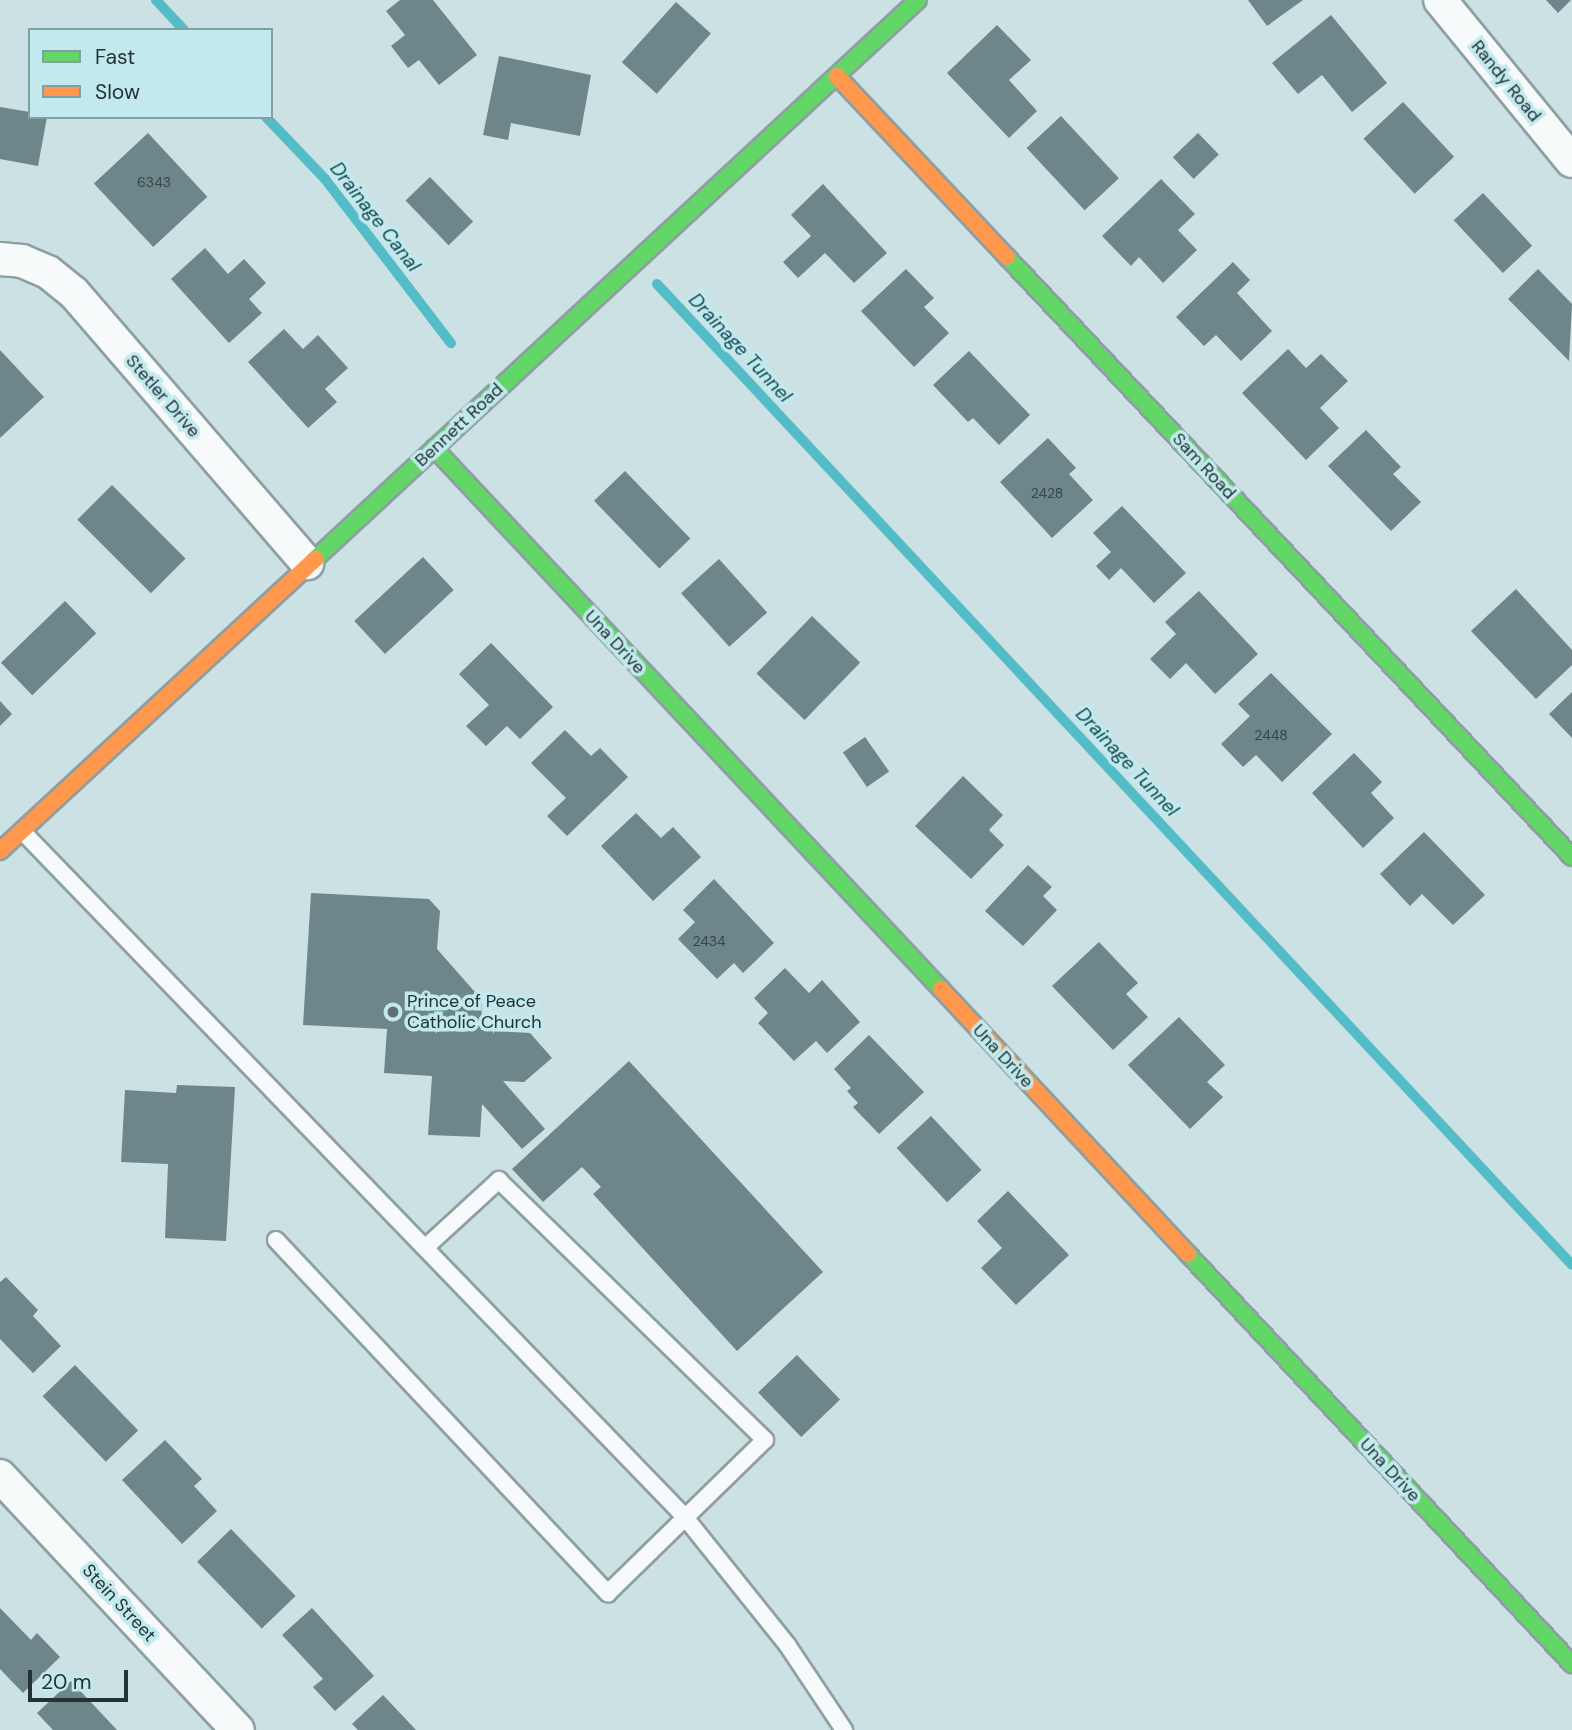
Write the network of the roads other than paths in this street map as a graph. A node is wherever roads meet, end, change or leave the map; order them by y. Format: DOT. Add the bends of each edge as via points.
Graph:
graph roads {
  1 [pos="918,0"];
  2 [pos="1440,0"];
  3 [pos="837,76"];
  4 [pos="1572,161"];
  5 [pos="0,259"];
  6 [pos="434,448"];
  7 [pos="307,563"];
  8 [pos="22,831"];
  9 [pos="0,851"];
  10 [pos="1572,857"];
  11 [pos="276,1240"];
  12 [pos="426,1247"];
  13 [pos="0,1476"];
  14 [pos="684,1516"];
  15 [pos="1572,1664"];
  16 [pos="238,1730"];
  17 [pos="844,1730"];
  1 -- 3 [label="street, Bennett Road"];
  2 -- 4 [label="street, Randy Road"];
  3 -- 6 [label="street, Bennett Road"];
  3 -- 10 [label="street, Sam Road"];
  5 -- 7 [label="street, Stetler Drive" via="22,261 48,272 74,293"];
  6 -- 7 [label="street, Bennett Road"];
  6 -- 15 [label="street, Una Drive"];
  7 -- 8 [label="street, Bennett Road"];
  8 -- 9 [label="street, Bennett Road"];
  8 -- 12 [label="lane"];
  11 -- 14 [label="lane" via="608,1593"];
  12 -- 14 [label="lane"];
  12 -- 14 [label="lane" via="499,1180 765,1440"];
  13 -- 16 [label="street, Stein Street"];
  14 -- 17 [label="lane" via="788,1646"];
}
